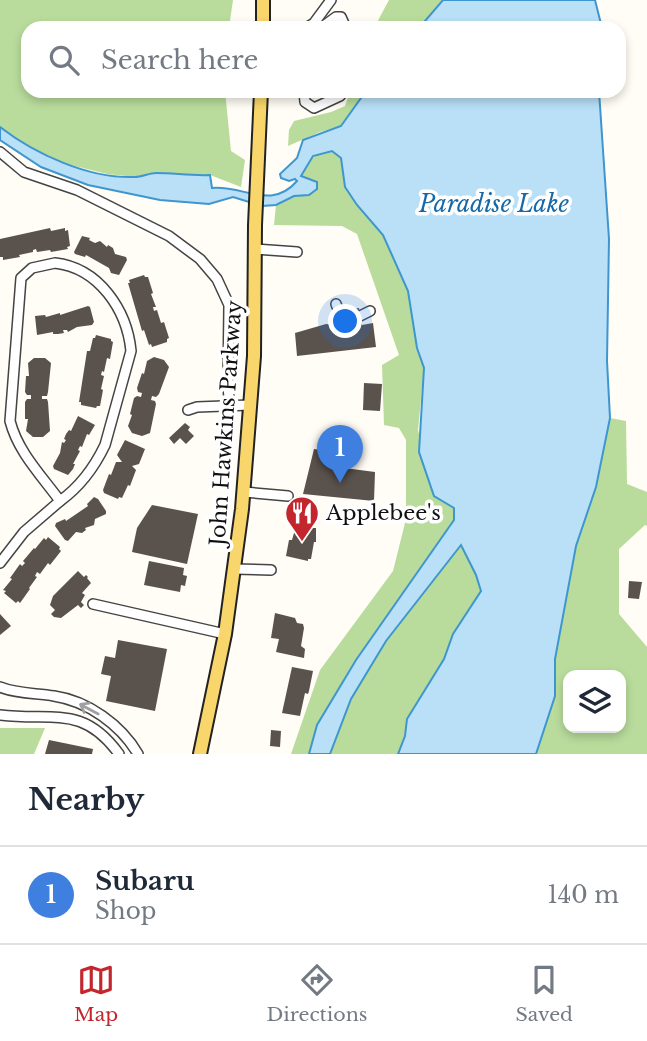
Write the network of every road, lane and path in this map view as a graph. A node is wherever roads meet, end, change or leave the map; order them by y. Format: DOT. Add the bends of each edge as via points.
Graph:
graph roads {
  1 [pos="263,0"];
  2 [pos="331,0"];
  3 [pos="320,16"];
  4 [pos="263,21"];
  5 [pos="316,21"];
  6 [pos="322,21"];
  7 [pos="261,98"];
  8 [pos="305,98"];
  9 [pos="326,98"];
  10 [pos="0,152"];
  11 [pos="255,249"];
  12 [pos="297,253"];
  13 [pos="336,304"];
  14 [pos="370,311"];
  15 [pos="360,316"];
  16 [pos="346,317"];
  17 [pos="250,405"];
  18 [pos="230,406"];
  19 [pos="188,410"];
  20 [pos="244,492"];
  21 [pos="288,496"];
  22 [pos="60,500"];
  23 [pos="0,563"];
  24 [pos="234,569"];
  25 [pos="271,570"];
  26 [pos="93,604"];
  27 [pos="225,634"];
  28 [pos="0,687"];
  29 [pos="0,715"];
  30 [pos="118,754"];
  31 [pos="138,754"];
  32 [pos="200,754"];
  1 -- 4 [label="main road"];
  2 -- 3 [label="street"];
  3 -- 5 [label="street"];
  3 -- 6 [label="street"];
  7 -- 11 [label="main road, John Hawkins Parkway"];
  8 -- 9 [label="street" via="314,108"];
  10 -- 18 [label="street" via="23,172 77,190 169,236 200,259 217,279 229,305"];
  11 -- 12 [label="street"];
  11 -- 17 [label="main road, John Hawkins Parkway"];
  13 -- 16 [label="street"];
  14 -- 15 [label="street"];
  17 -- 18 [label="street"];
  17 -- 20 [label="main road, John Hawkins Parkway"];
  18 -- 19 [label="street"];
  20 -- 21 [label="street"];
  20 -- 24 [label="main road, John Hawkins Parkway"];
  22 -- 22 [label="street" via="99,459 131,351 130,336 108,292 85,273 55,263 32,268 22,278 10,421 14,437"];
  22 -- 23 [label="street" via="24,532"];
  24 -- 25 [label="street"];
  24 -- 27 [label="main road, John Hawkins Parkway"];
  26 -- 27 [label="street"];
  27 -- 32 [label="main road, John Hawkins Parkway"];
  31 -- 28 [label="street, one-way" via="117,728 88,707"];
  29 -- 30 [label="street" via="71,719 94,728"];
}
